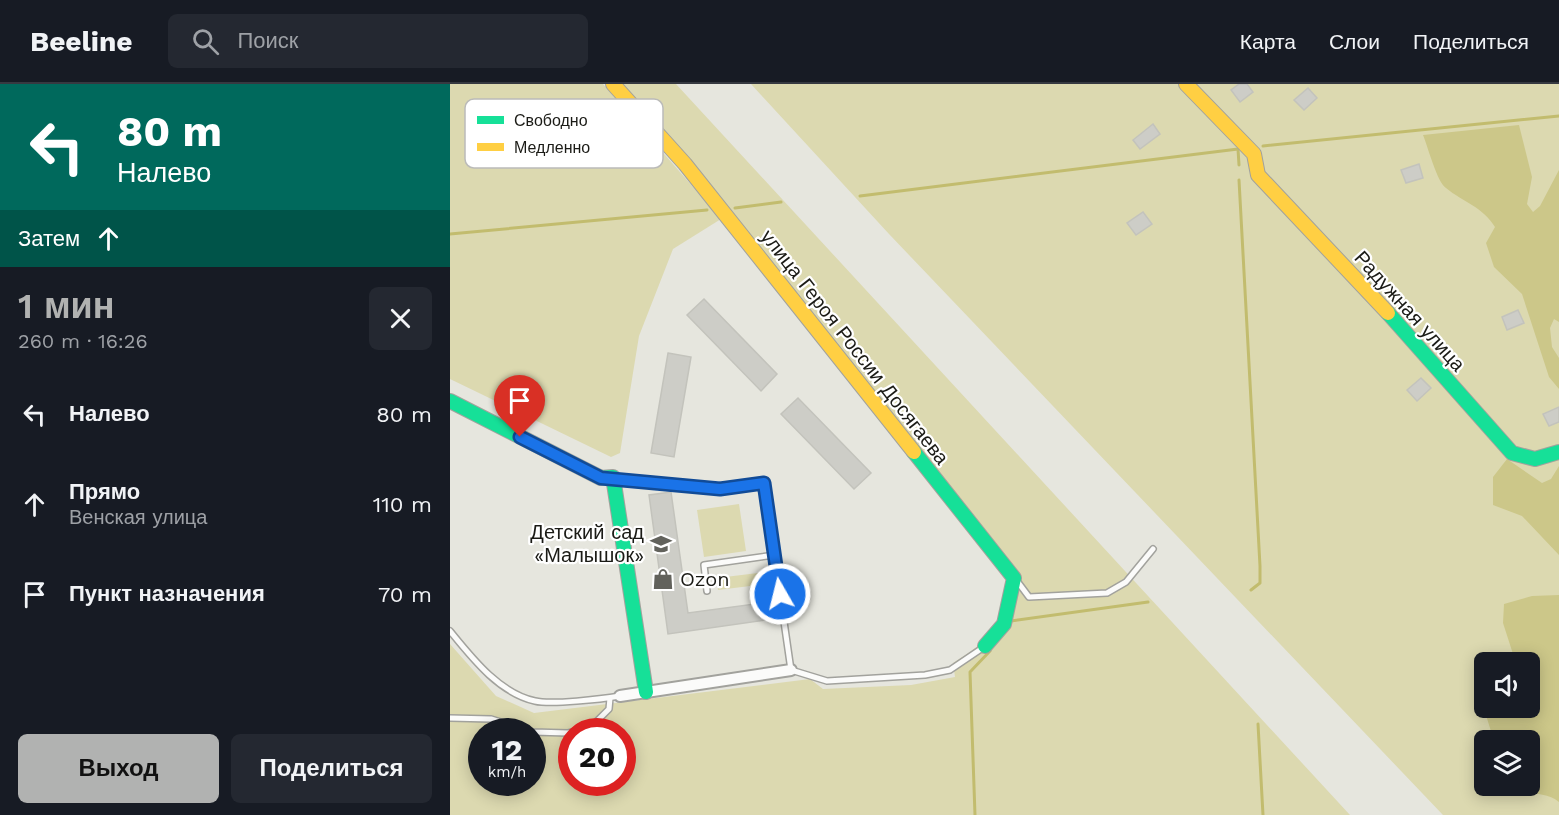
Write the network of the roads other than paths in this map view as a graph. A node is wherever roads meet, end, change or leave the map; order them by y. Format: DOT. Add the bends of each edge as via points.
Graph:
graph roads {
  1 [pos="613,84"];
  2 [pos="1186,84"];
  3 [pos="626,99"];
  4 [pos="663,140"];
  5 [pos="450,401"];
  6 [pos="1559,452"];
  7 [pos="613,477"];
  8 [pos="1153,549"];
  9 [pos="774,555"];
  10 [pos="1014,578"];
  11 [pos="707,591"];
  12 [pos="450,631"];
  13 [pos="985,646"];
  14 [pos="791,670"];
  15 [pos="646,692"];
  16 [pos="615,697"];
  17 [pos="450,718"];
  1 -- 3 [label="street, улица Героя России Досягаева"];
  2 -- 6 [label="street, Радужная улица" via="1254,154 1258,175 1512,453 1535,461"];
  4 -- 10 [label="street, улица Героя России Досягаева"];
  5 -- 7 [label="street" via="601,478"];
  7 -- 9 [label="lane" via="720,489 764,483"];
  7 -- 15 [label="street"];
  8 -- 10 [label="lane" via="1126,582 1107,593 1029,597"];
  9 -- 11 [label="lane" via="704,565"];
  9 -- 14 [label="lane"];
  10 -- 13 [label="street" via="1004,624"];
  12 -- 16 [label="lane" via="506,689 536,702"];
  13 -- 14 [label="lane" via="950,670 926,675 827,681"];
  14 -- 15 [label="street"];
  15 -- 16 [label="street"];
  16 -- 17 [label="lane" via="590,728 568,733 533,732 491,719"];
}
